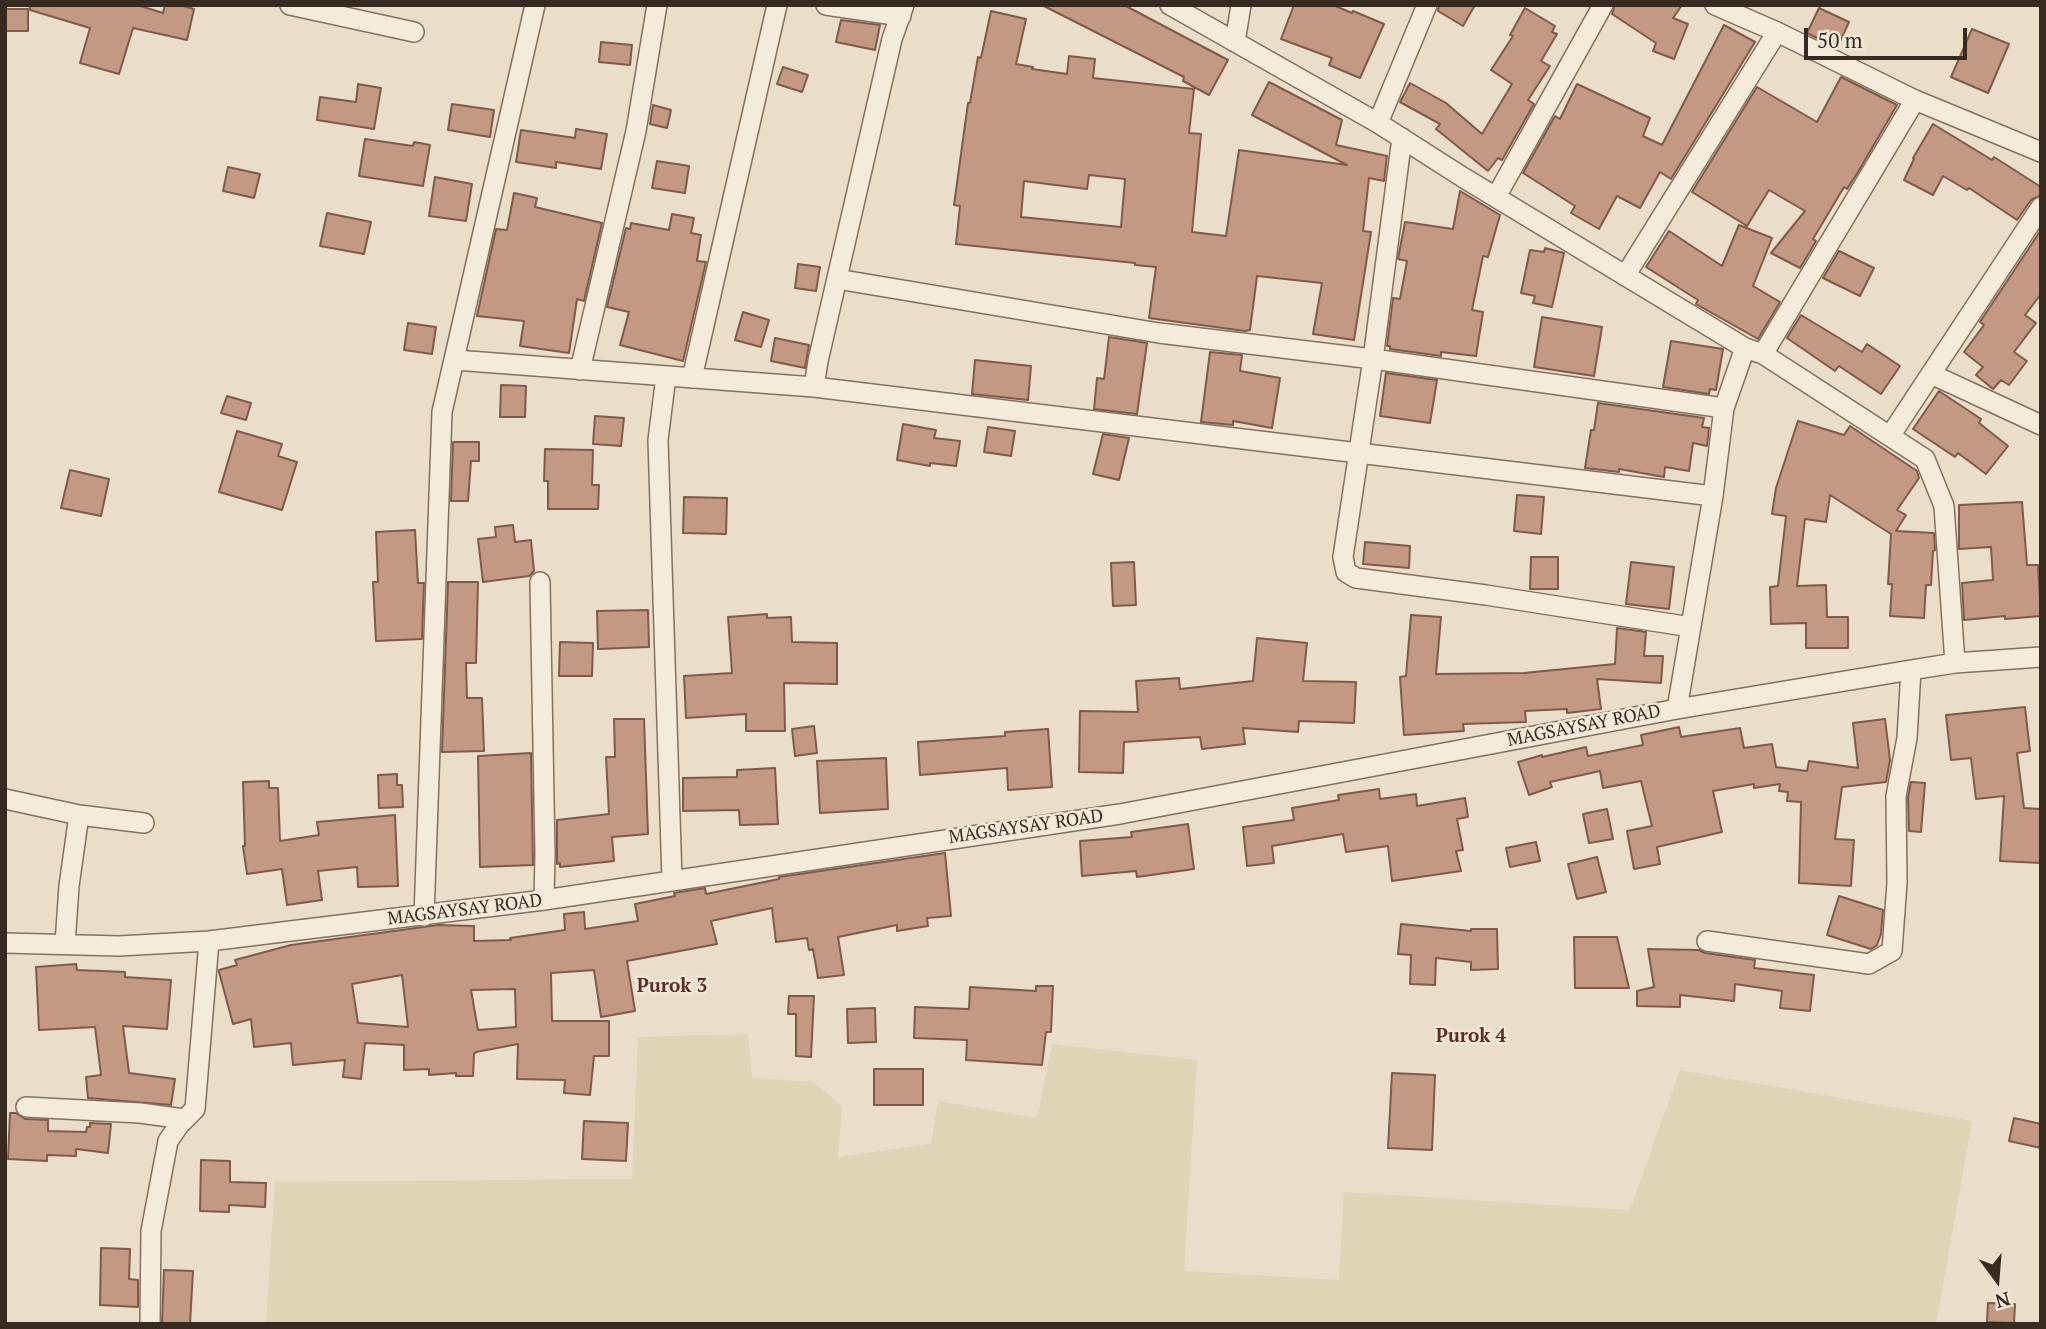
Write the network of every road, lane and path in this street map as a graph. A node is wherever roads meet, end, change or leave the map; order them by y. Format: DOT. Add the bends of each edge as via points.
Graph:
graph roads {
  1 [pos="290,5"];
  2 [pos="535,5"];
  3 [pos="657,5"];
  4 [pos="777,5"];
  5 [pos="826,5"];
  6 [pos="1170,5"];
  7 [pos="1241,5"];
  8 [pos="1426,5"];
  9 [pos="1603,5"];
  10 [pos="1715,5"];
  11 [pos="902,10"];
  12 [pos="414,32"];
  13 [pos="1777,32"];
  14 [pos="1235,42"];
  15 [pos="1915,100"];
  16 [pos="1378,124"];
  17 [pos="1402,138"];
  18 [pos="2041,152"];
  19 [pos="1496,197"];
  20 [pos="2041,207"];
  21 [pos="1625,276"];
  22 [pos="837,279"];
  23 [pos="1754,351"];
  24 [pos="1373,359"];
  25 [pos="454,360"];
  26 [pos="580,370"];
  27 [pos="1931,374"];
  28 [pos="666,376"];
  29 [pos="692,378"];
  30 [pos="814,387"];
  31 [pos="1724,408"];
  32 [pos="2041,425"];
  33 [pos="1890,436"];
  34 [pos="1359,454"];
  35 [pos="1713,496"];
  36 [pos="540,582"];
  37 [pos="1690,627"];
  38 [pos="2041,657"];
  39 [pos="1955,663"];
  40 [pos="1911,670"];
  41 [pos="1677,709"];
  42 [pos="5,799"];
  43 [pos="79,815"];
  44 [pos="144,823"];
  45 [pos="672,880"];
  46 [pos="544,900"];
  47 [pos="424,916"];
  48 [pos="1707,941"];
  49 [pos="209,942"];
  50 [pos="5,943"];
  51 [pos="65,944"];
  52 [pos="26,1107"];
  53 [pos="184,1119"];
  54 [pos="150,1324"];
  1 -- 12 [label="street"];
  2 -- 25 [label="street"];
  3 -- 26 [label="street" via="636,131"];
  4 -- 29 [label="street"];
  5 -- 11 [label="street"];
  6 -- 14 [label="street"];
  7 -- 14 [label="street"];
  8 -- 16 [label="street"];
  9 -- 19 [label="street"];
  10 -- 13 [label="street"];
  11 -- 22 [label="street"];
  13 -- 15 [label="street"];
  13 -- 21 [label="street"];
  14 -- 16 [label="street"];
  15 -- 18 [label="street"];
  15 -- 23 [label="street"];
  16 -- 17 [label="street"];
  17 -- 19 [label="street"];
  17 -- 24 [label="street"];
  19 -- 21 [label="street"];
  20 -- 27 [label="street"];
  21 -- 23 [label="street"];
  22 -- 24 [label="street" via="1159,333"];
  22 -- 30 [label="street"];
  23 -- 31 [label="street"];
  23 -- 33 [label="street"];
  24 -- 31 [label="street"];
  24 -- 34 [label="street"];
  25 -- 26 [label="street"];
  25 -- 47 [label="street" via="442,412"];
  26 -- 28 [label="street"];
  27 -- 32 [label="street"];
  27 -- 33 [label="street"];
  28 -- 29 [label="street"];
  28 -- 45 [label="street" via="658,440"];
  29 -- 30 [label="street"];
  30 -- 34 [label="street"];
  31 -- 35 [label="street"];
  33 -- 39 [label="street" via="1925,459 1944,506"];
  34 -- 35 [label="street"];
  34 -- 37 [label="street" via="1343,557 1346,572 1356,578"];
  35 -- 37 [label="street"];
  36 -- 46 [label="street"];
  37 -- 41 [label="street"];
  38 -- 39 [label="street, MAGSAYSAY ROAD"];
  39 -- 40 [label="street, MAGSAYSAY ROAD"];
  40 -- 41 [label="street, MAGSAYSAY ROAD"];
  40 -- 48 [label="street" via="1896,796 1892,951 1869,964"];
  41 -- 45 [label="street, MAGSAYSAY ROAD" via="1119,814"];
  42 -- 43 [label="street"];
  43 -- 44 [label="street"];
  43 -- 51 [label="street"];
  45 -- 46 [label="street, MAGSAYSAY ROAD"];
  46 -- 47 [label="street, MAGSAYSAY ROAD"];
  47 -- 49 [label="street, MAGSAYSAY ROAD"];
  49 -- 51 [label="street, MAGSAYSAY ROAD"];
  49 -- 53 [label="street" via="195,1110"];
  50 -- 51 [label="street, MAGSAYSAY ROAD"];
  52 -- 53 [label="street"];
  53 -- 54 [label="street" via="168,1141 151,1231"];
}
